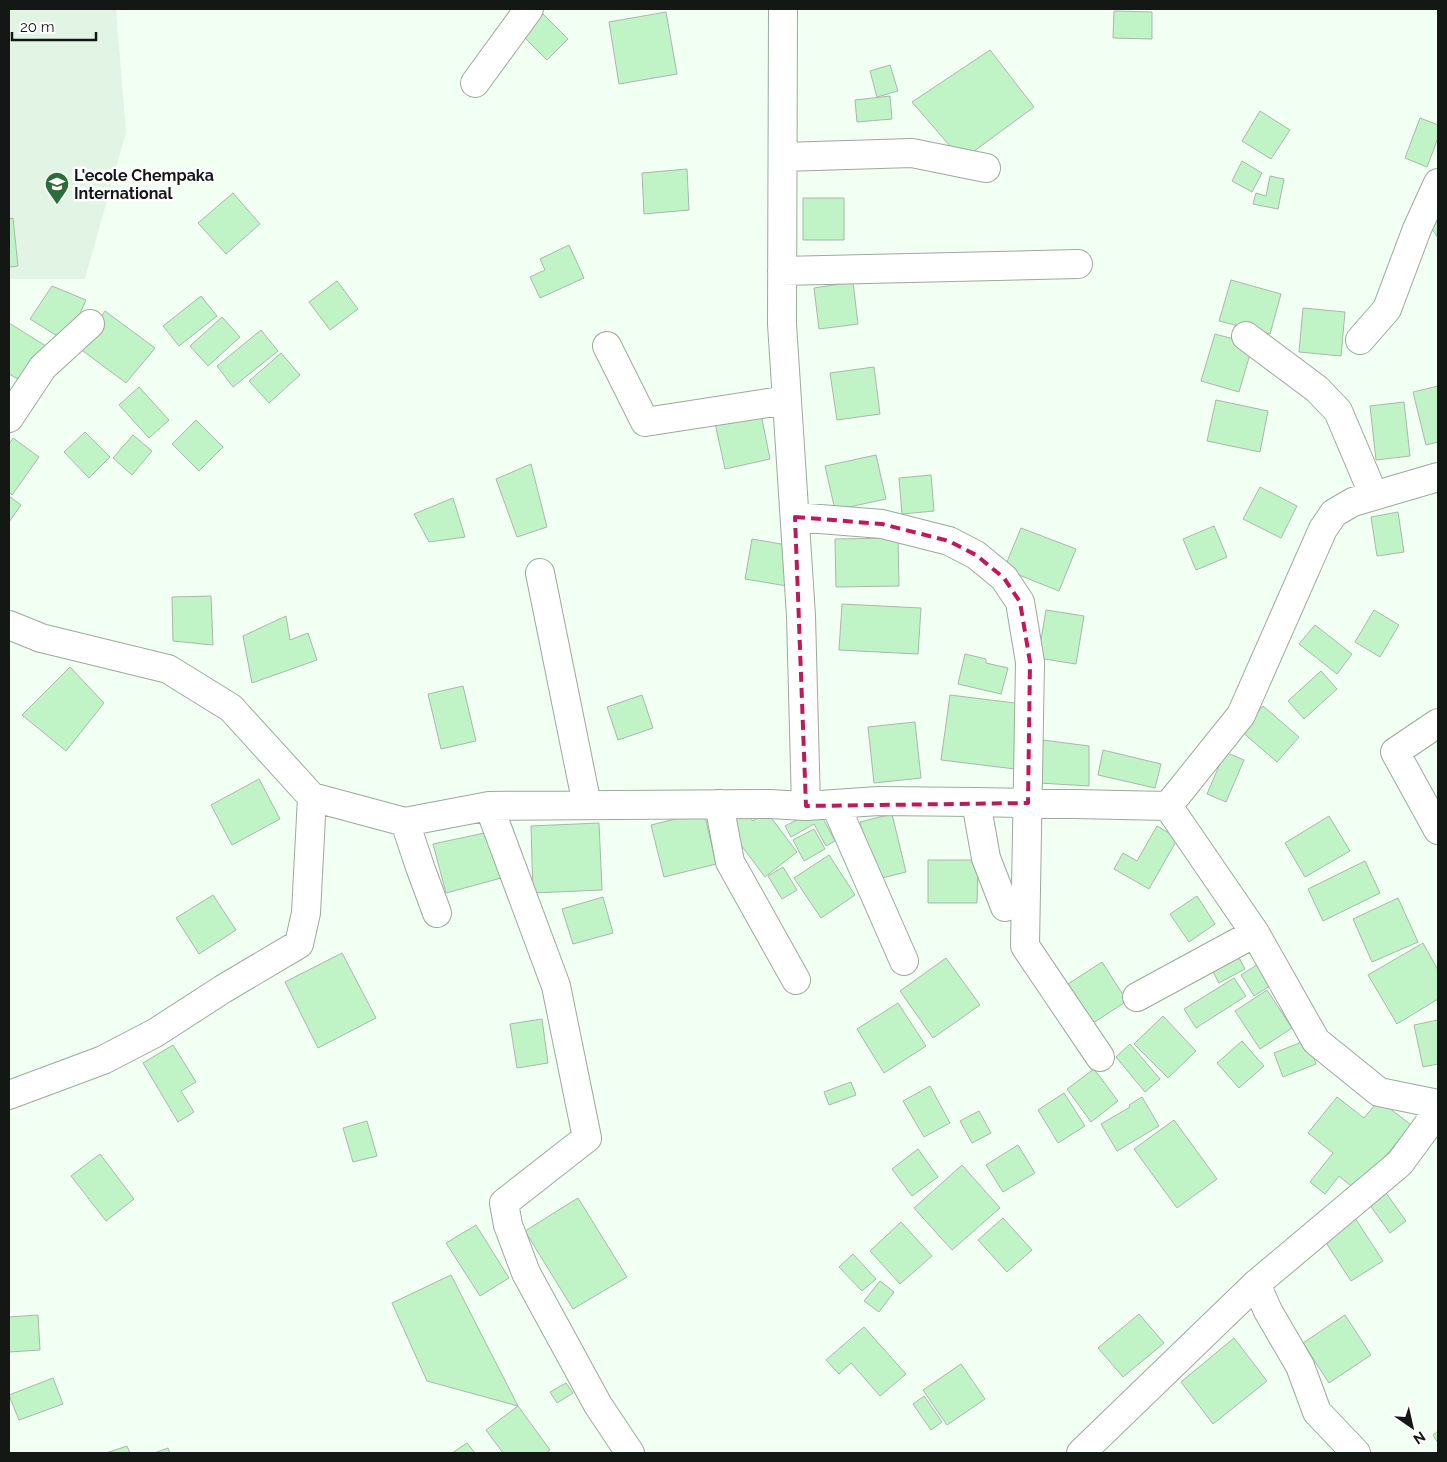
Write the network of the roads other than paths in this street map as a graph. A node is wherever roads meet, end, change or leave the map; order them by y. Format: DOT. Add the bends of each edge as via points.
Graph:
graph roads {
  1 [pos="529,9"];
  2 [pos="783,9"];
  3 [pos="475,83"];
  4 [pos="783,157"];
  5 [pos="986,168"];
  6 [pos="1438,183"];
  7 [pos="1078,264"];
  8 [pos="782,271"];
  9 [pos="90,324"];
  10 [pos="1246,336"];
  11 [pos="1360,340"];
  12 [pos="607,346"];
  13 [pos="787,400"];
  14 [pos="9,418"];
  15 [pos="1438,477"];
  16 [pos="1374,496"];
  17 [pos="795,516"];
  18 [pos="540,573"];
  19 [pos="15,635"];
  20 [pos="1438,723"];
  21 [pos="312,797"];
  22 [pos="976,802"];
  23 [pos="1028,803"];
  24 [pos="719,804"];
  25 [pos="836,804"];
  26 [pos="587,805"];
  27 [pos="489,806"];
  28 [pos="806,806"];
  29 [pos="1168,806"];
  30 [pos="406,822"];
  31 [pos="1438,830"];
  32 [pos="1005,907"];
  33 [pos="437,913"];
  34 [pos="1255,933"];
  35 [pos="904,961"];
  36 [pos="796,980"];
  37 [pos="1137,997"];
  38 [pos="1100,1057"];
  39 [pos="9,1095"];
  40 [pos="1438,1104"];
  41 [pos="1438,1111"];
  42 [pos="1256,1284"];
  43 [pos="630,1453"];
  44 [pos="1081,1453"];
  45 [pos="1356,1453"];
  1 -- 3 [label="street"];
  2 -- 4 [label="street"];
  4 -- 5 [label="street" via="912,153"];
  4 -- 8 [label="street"];
  6 -- 11 [label="street" via="1417,229 1388,309"];
  7 -- 8 [label="street"];
  8 -- 13 [label="street"];
  9 -- 14 [label="street" via="43,367"];
  10 -- 16 [label="street" via="1317,389 1338,411"];
  12 -- 13 [label="street" via="645,422"];
  13 -- 17 [label="street"];
  15 -- 16 [label="street"];
  16 -- 29 [label="street" via="1353,502 1334,513 1323,529 1241,714"];
  17 -- 23 [label="street" via="882,524 949,541 976,554 1004,578 1020,602 1030,662"];
  17 -- 28 [label="street"];
  18 -- 26 [label="street"];
  19 -- 21 [label="street" via="41,638 168,669 231,708"];
  20 -- 31 [label="street" via="1394,752"];
  21 -- 30 [label="street"];
  21 -- 39 [label="street" via="306,913 300,944 223,988 155,1033 103,1060"];
  22 -- 23 [label="street"];
  22 -- 25 [label="street"];
  22 -- 32 [label="street" via="986,858"];
  23 -- 29 [label="street"];
  23 -- 38 [label="street" via="1025,946"];
  24 -- 26 [label="street"];
  24 -- 28 [label="street"];
  24 -- 36 [label="street" via="730,862"];
  25 -- 28 [label="street"];
  25 -- 35 [label="street"];
  26 -- 27 [label="street"];
  27 -- 30 [label="street"];
  27 -- 43 [label="street" via="556,986 587,1138 504,1203 508,1225 526,1273 598,1405"];
  29 -- 34 [label="street"];
  30 -- 33 [label="street"];
  34 -- 37 [label="street"];
  34 -- 40 [label="street" via="1316,1041 1379,1092"];
  41 -- 42 [label="street" via="1400,1162"];
  42 -- 44 [label="street"];
  42 -- 45 [label="street" via="1300,1366 1317,1412"];
}
